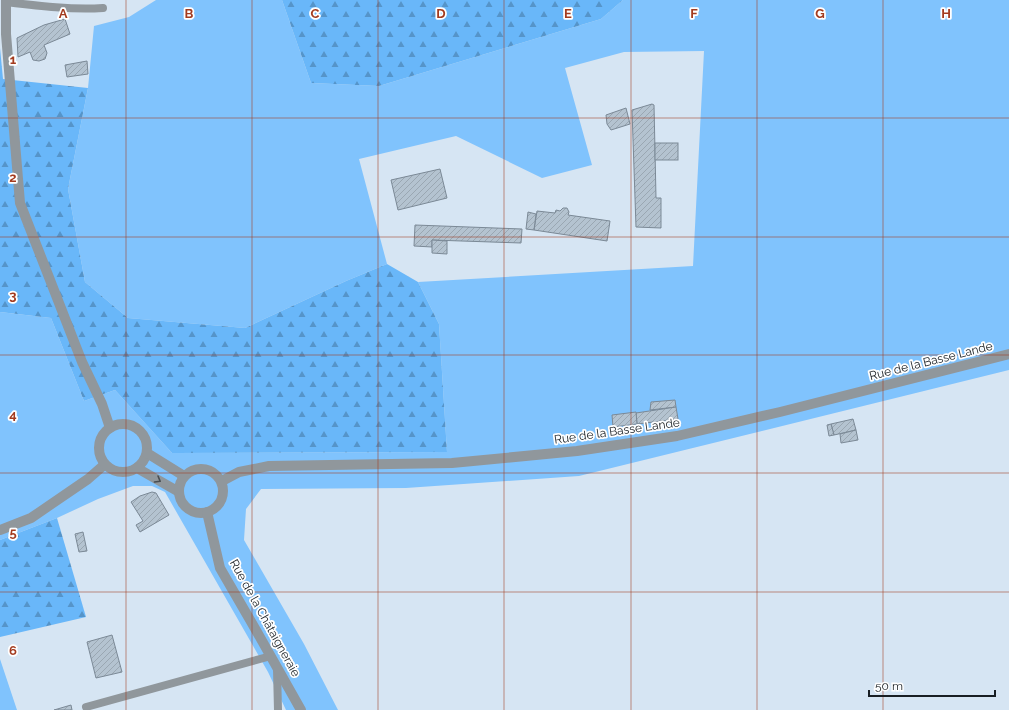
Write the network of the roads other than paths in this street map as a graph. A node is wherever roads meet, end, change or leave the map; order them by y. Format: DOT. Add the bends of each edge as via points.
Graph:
graph roads {
  1 [pos="6,1"];
  2 [pos="103,8"];
  3 [pos="1009,354"];
  4 [pos="110,428"];
  5 [pos="147,453"];
  6 [pos="104,464"];
  7 [pos="137,468"];
  8 [pos="184,476"];
  9 [pos="222,481"];
  10 [pos="179,492"];
  11 [pos="207,512"];
  12 [pos="0,530"];
  13 [pos="271,656"];
  14 [pos="277,666"];
  15 [pos="86,707"];
  16 [pos="278,710"];
  17 [pos="301,710"];
  1 -- 2 [label="lane" via="40,7"];
  1 -- 4 [label="street" via="6,34 20,203"];
  3 -- 9 [label="street, Rue de la Basse Lande" via="677,436 577,451 452,463 269,466 239,472"];
  4 -- 5 [label="street" via="117,424 133,426 145,437"];
  4 -- 6 [label="street" via="103,433 99,445 100,457"];
  5 -- 7 [label="street"];
  5 -- 8 [label="street"];
  6 -- 7 [label="street" via="116,472 131,472"];
  6 -- 12 [label="street" via="88,479 31,518"];
  7 -- 10 [label="street, one-way"];
  8 -- 9 [label="street" via="197,468 204,468 212,470"];
  8 -- 10 [label="street"];
  9 -- 11 [label="street" via="222,500 218,506"];
  10 -- 11 [label="street" via="188,509 194,512"];
  11 -- 13 [label="street, Rue de la Châtaigneraie" via="220,568"];
  13 -- 14 [label="street, Rue de la Châtaigneraie"];
  13 -- 15 [label="lane"];
  14 -- 16 [label="lane"];
  14 -- 17 [label="street, Rue de la Châtaigneraie"];
}
